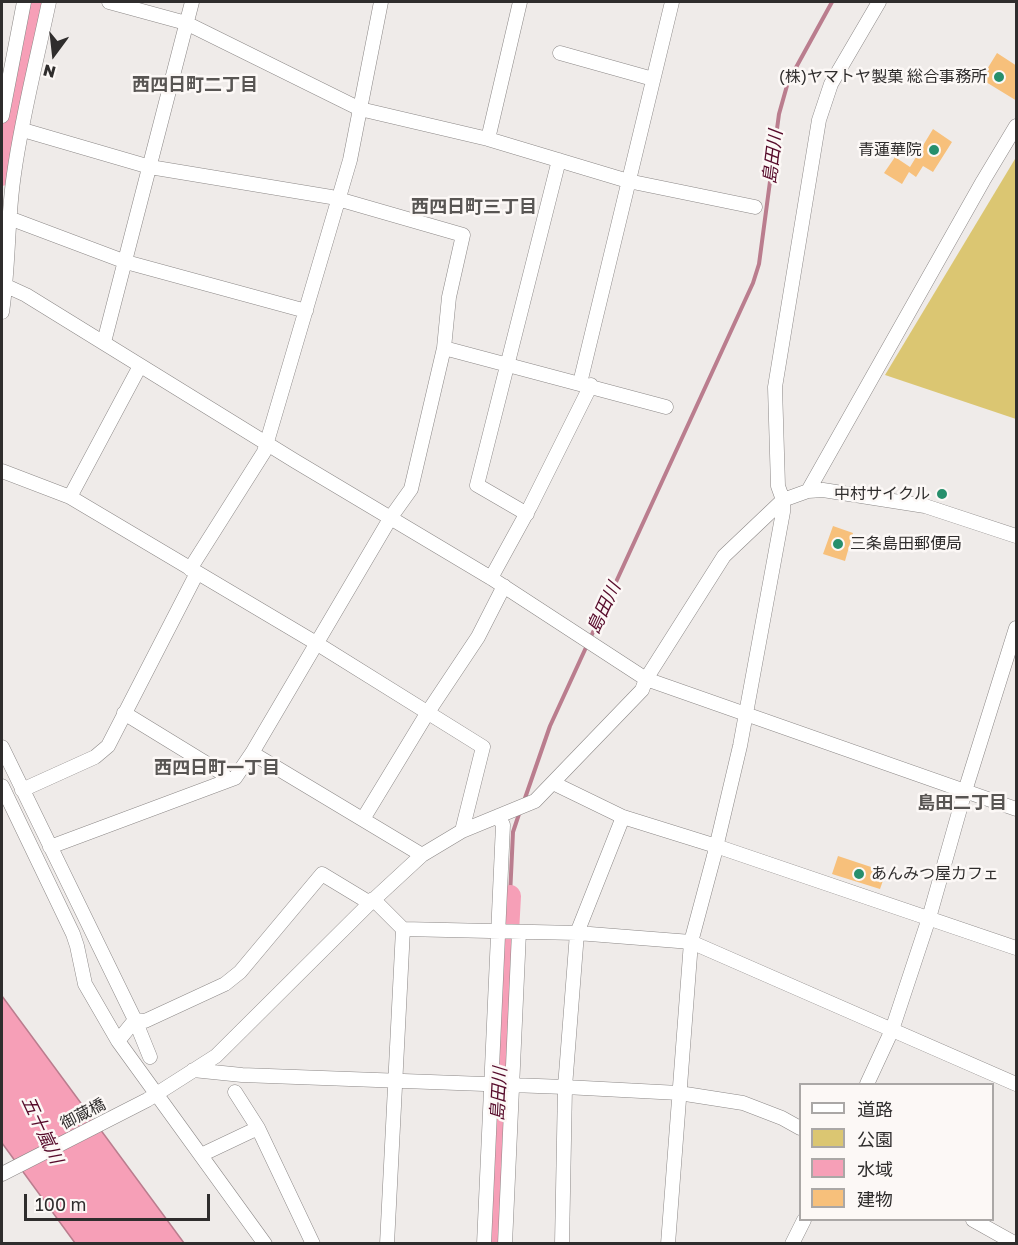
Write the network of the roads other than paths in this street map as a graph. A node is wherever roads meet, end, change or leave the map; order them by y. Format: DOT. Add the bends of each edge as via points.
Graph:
graph roads {
  1 [pos="24,2"];
  2 [pos="49,2"];
  3 [pos="110,2"];
  4 [pos="192,2"];
  5 [pos="381,2"];
  6 [pos="520,2"];
  7 [pos="672,2"];
  8 [pos="879,2"];
  9 [pos="186,23"];
  10 [pos="560,53"];
  11 [pos="653,79"];
  12 [pos="360,109"];
  13 [pos="2,116"];
  14 [pos="23,130"];
  15 [pos="1014,134"];
  16 [pos="488,139"];
  17 [pos="559,160"];
  18 [pos="150,167"];
  19 [pos="8,172"];
  20 [pos="628,181"];
  21 [pos="339,200"];
  22 [pos="755,207"];
  23 [pos="9,218"];
  24 [pos="126,262"];
  25 [pos="4,285"];
  26 [pos="306,311"];
  27 [pos="2,312"];
  28 [pos="104,342"];
  29 [pos="444,348"];
  30 [pos="509,365"];
  31 [pos="140,366"];
  32 [pos="585,384"];
  33 [pos="666,406"];
  34 [pos="267,442"];
  35 [pos="2,471"];
  36 [pos="808,491"];
  37 [pos="70,497"];
  38 [pos="783,500"];
  39 [pos="526,514"];
  40 [pos="391,517"];
  41 [pos="1017,536"];
  42 [pos="194,571"];
  43 [pos="490,578"];
  44 [pos="504,586"];
  45 [pos="1017,628"];
  46 [pos="315,643"];
  47 [pos="646,679"];
  48 [pos="428,712"];
  49 [pos="124,714"];
  50 [pos="746,714"];
  51 [pos="2,747"];
  52 [pos="252,753"];
  53 [pos="228,780"];
  54 [pos="553,783"];
  55 [pos="2,786"];
  56 [pos="22,790"];
  57 [pos="966,791"];
  58 [pos="1017,809"];
  59 [pos="498,816"];
  60 [pos="623,817"];
  61 [pos="363,819"];
  62 [pos="462,831"];
  63 [pos="716,846"];
  64 [pos="50,847"];
  65 [pos="422,855"];
  66 [pos="372,901"];
  67 [pos="929,918"];
  68 [pos="403,929"];
  69 [pos="499,932"];
  70 [pos="519,932"];
  71 [pos="577,933"];
  72 [pos="691,942"];
  73 [pos="1017,948"];
  74 [pos="135,1020"];
  75 [pos="892,1030"];
  76 [pos="117,1041"];
  77 [pos="150,1057"];
  78 [pos="193,1070"];
  79 [pos="396,1080"];
  80 [pos="867,1083"];
  81 [pos="492,1084"];
  82 [pos="1017,1084"];
  83 [pos="511,1085"];
  84 [pos="565,1087"];
  85 [pos="235,1092"];
  86 [pos="679,1093"];
  87 [pos="152,1096"];
  88 [pos="799,1127"];
  89 [pos="258,1128"];
  90 [pos="201,1155"];
  91 [pos="2,1174"];
  92 [pos="804,1221"];
  93 [pos="975,1221"];
  94 [pos="265,1244"];
  95 [pos="313,1244"];
  96 [pos="387,1244"];
  97 [pos="483,1244"];
  98 [pos="505,1244"];
  99 [pos="562,1244"];
  100 [pos="668,1244"];
  101 [pos="792,1244"];
  102 [pos="1016,1244"];
  1 -- 13 [label="street"];
  2 -- 14 [label="street"];
  3 -- 9 [label="street"];
  4 -- 9 [label="street"];
  5 -- 12 [label="street"];
  6 -- 16 [label="street"];
  7 -- 11 [label="street"];
  8 -- 38 [label="street" via="831,84 819,120 775,387 778,486"];
  9 -- 12 [label="street"];
  9 -- 18 [label="street"];
  10 -- 11 [label="street"];
  11 -- 20 [label="street"];
  12 -- 16 [label="street"];
  12 -- 21 [label="street"];
  14 -- 18 [label="street"];
  14 -- 19 [label="street"];
  15 -- 36 [label="street" via="982,181"];
  16 -- 17 [label="street"];
  17 -- 20 [label="street"];
  17 -- 30 [label="street"];
  18 -- 21 [label="street"];
  18 -- 24 [label="street"];
  19 -- 23 [label="street"];
  20 -- 22 [label="street"];
  20 -- 32 [label="street"];
  21 -- 26 [label="street"];
  21 -- 29 [label="street" via="463,235 449,297"];
  23 -- 24 [label="street"];
  23 -- 25 [label="street"];
  24 -- 26 [label="street"];
  24 -- 28 [label="street"];
  25 -- 27 [label="street"];
  25 -- 28 [label="street"];
  26 -- 34 [label="street"];
  28 -- 31 [label="street"];
  29 -- 30 [label="street"];
  29 -- 40 [label="street" via="411,489"];
  30 -- 32 [label="street"];
  30 -- 39 [label="street" via="477,485"];
  31 -- 34 [label="street"];
  31 -- 37 [label="street"];
  32 -- 33 [label="street"];
  32 -- 39 [label="street"];
  34 -- 40 [label="street"];
  34 -- 42 [label="street"];
  35 -- 37 [label="street"];
  36 -- 38 [label="street"];
  36 -- 41 [label="street" via="925,506"];
  37 -- 42 [label="street"];
  38 -- 47 [label="street, 御蔵橋" via="724,556"];
  38 -- 50 [label="street"];
  39 -- 43 [label="street"];
  40 -- 43 [label="street"];
  40 -- 46 [label="street"];
  42 -- 46 [label="street"];
  42 -- 49 [label="street"];
  43 -- 44 [label="street"];
  44 -- 47 [label="street"];
  44 -- 48 [label="street" via="478,637"];
  45 -- 57 [label="street"];
  46 -- 48 [label="street"];
  46 -- 52 [label="street"];
  47 -- 50 [label="street"];
  47 -- 54 [label="street, 御蔵橋" via="642,690"];
  48 -- 61 [label="street"];
  48 -- 62 [label="street" via="483,747"];
  49 -- 53 [label="street"];
  49 -- 56 [label="street" via="108,746 94,757"];
  50 -- 57 [label="street"];
  50 -- 63 [label="street"];
  51 -- 56 [label="street"];
  52 -- 53 [label="street" via="235,778"];
  52 -- 61 [label="street"];
  53 -- 64 [label="street"];
  54 -- 59 [label="street, 御蔵橋" via="535,801"];
  54 -- 60 [label="street"];
  55 -- 76 [label="street" via="73,934 85,984"];
  56 -- 64 [label="street"];
  57 -- 58 [label="street"];
  57 -- 67 [label="street"];
  59 -- 62 [label="street, 御蔵橋"];
  59 -- 69 [label="street" via="503,825"];
  60 -- 63 [label="street"];
  60 -- 71 [label="street"];
  61 -- 65 [label="street"];
  62 -- 65 [label="street, 御蔵橋"];
  63 -- 67 [label="street"];
  63 -- 72 [label="street"];
  64 -- 74 [label="street"];
  65 -- 66 [label="street, 御蔵橋"];
  66 -- 68 [label="street"];
  66 -- 74 [label="street" via="322,874 240,972 225,984 145,1021"];
  66 -- 78 [label="street, 御蔵橋" via="216,1056"];
  67 -- 73 [label="street"];
  67 -- 75 [label="street"];
  68 -- 69 [label="street"];
  68 -- 79 [label="street"];
  69 -- 70 [label="street"];
  69 -- 81 [label="street"];
  70 -- 71 [label="street"];
  70 -- 83 [label="street"];
  71 -- 72 [label="street"];
  71 -- 84 [label="street"];
  72 -- 75 [label="street"];
  72 -- 86 [label="street"];
  74 -- 76 [label="street"];
  74 -- 77 [label="street"];
  75 -- 80 [label="street"];
  75 -- 82 [label="street"];
  76 -- 87 [label="street"];
  78 -- 79 [label="street"];
  78 -- 87 [label="street, 御蔵橋"];
  79 -- 81 [label="street"];
  79 -- 96 [label="street"];
  81 -- 83 [label="street"];
  81 -- 97 [label="street"];
  83 -- 84 [label="street"];
  83 -- 98 [label="street"];
  84 -- 86 [label="street"];
  84 -- 99 [label="street"];
  85 -- 89 [label="street"];
  86 -- 88 [label="street" via="743,1103"];
  86 -- 100 [label="street"];
  87 -- 90 [label="street"];
  87 -- 91 [label="street, 御蔵橋"];
  89 -- 90 [label="street"];
  89 -- 95 [label="street"];
  90 -- 94 [label="street"];
  92 -- 101 [label="street"];
  93 -- 102 [label="street"];
}
